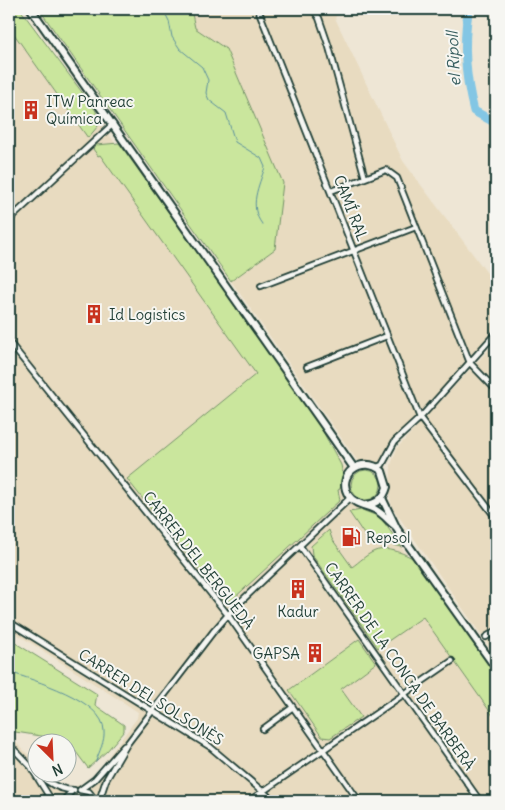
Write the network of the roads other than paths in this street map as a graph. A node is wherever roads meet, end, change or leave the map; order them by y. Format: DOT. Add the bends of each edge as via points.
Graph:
graph roads {
  1 [pos="31,9"];
  2 [pos="258,9"];
  3 [pos="313,9"];
  4 [pos="113,124"];
  5 [pos="365,178"];
  6 [pos="332,191"];
  7 [pos="9,220"];
  8 [pos="416,227"];
  9 [pos="354,249"];
  10 [pos="261,286"];
  11 [pos="496,333"];
  12 [pos="387,336"];
  13 [pos="9,342"];
  14 [pos="470,363"];
  15 [pos="306,366"];
  16 [pos="496,390"];
  17 [pos="420,418"];
  18 [pos="377,467"];
  19 [pos="354,468"];
  20 [pos="350,498"];
  21 [pos="382,498"];
  22 [pos="366,505"];
  23 [pos="496,518"];
  24 [pos="397,529"];
  25 [pos="300,546"];
  26 [pos="228,615"];
  27 [pos="9,622"];
  28 [pos="496,631"];
  29 [pos="486,637"];
  30 [pos="452,661"];
  31 [pos="496,668"];
  32 [pos="404,694"];
  33 [pos="293,707"];
  34 [pos="152,710"];
  35 [pos="263,729"];
  36 [pos="127,744"];
  37 [pos="9,745"];
  38 [pos="323,749"];
  39 [pos="28,762"];
  40 [pos="40,782"];
  41 [pos="48,782"];
  42 [pos="77,790"];
  43 [pos="263,791"];
  44 [pos="52,801"];
  45 [pos="63,801"];
  46 [pos="98,801"];
  47 [pos="248,801"];
  48 [pos="274,801"];
  49 [pos="359,801"];
  50 [pos="480,801"];
  1 -- 4 [label="street"];
  2 -- 6 [label="street, CAMÍ RAL"];
  3 -- 5 [label="street" via="329,47"];
  4 -- 7 [label="street"];
  4 -- 19 [label="street"];
  5 -- 6 [label="street"];
  5 -- 8 [label="street" via="386,170 397,178"];
  6 -- 9 [label="street, CAMÍ RAL"];
  8 -- 9 [label="street"];
  8 -- 14 [label="street"];
  9 -- 10 [label="street"];
  9 -- 12 [label="street, CAMÍ RAL"];
  11 -- 14 [label="street"];
  12 -- 15 [label="street"];
  12 -- 17 [label="street, CAMÍ RAL"];
  13 -- 26 [label="street, CARRER DEL BERGUEDÀ"];
  14 -- 16 [label="street"];
  14 -- 17 [label="street"];
  17 -- 18 [label="street" via="395,441 382,465"];
  17 -- 23 [label="street, CAMÍ RAL"];
  18 -- 19 [label="street" via="366,464"];
  18 -- 21 [label="street" via="387,481"];
  19 -- 20 [label="street" via="346,485"];
  20 -- 22 [label="street"];
  20 -- 25 [label="street"];
  21 -- 22 [label="street"];
  21 -- 24 [label="street"];
  22 -- 24 [label="street"];
  24 -- 31 [label="street"];
  25 -- 26 [label="street"];
  25 -- 32 [label="street, CARRER DE LA CONCA DE BARBERÀ"];
  26 -- 33 [label="street, CARRER DEL BERGUEDÀ"];
  26 -- 34 [label="street"];
  27 -- 34 [label="street, CARRER DEL SOLSONÈS"];
  28 -- 29 [label="street"];
  30 -- 32 [label="street"];
  32 -- 38 [label="street"];
  32 -- 50 [label="street, CARRER DE LA CONCA DE BARBERÀ"];
  33 -- 35 [label="street"];
  33 -- 38 [label="street, CARRER DEL BERGUEDÀ"];
  34 -- 36 [label="street"];
  34 -- 43 [label="street, CARRER DEL SOLSONÈS" via="209,746"];
  36 -- 42 [label="street" via="95,779"];
  36 -- 46 [label="street"];
  37 -- 39 [label="street"];
  38 -- 43 [label="street"];
  38 -- 49 [label="street, CARRER DEL BERGUEDÀ"];
  40 -- 44 [label="street"];
  41 -- 42 [label="street" via="52,786"];
  42 -- 45 [label="street"];
  42 -- 46 [label="street" via="89,792"];
  43 -- 47 [label="street"];
  43 -- 48 [label="street, CARRER DEL SOLSONÈS"];
}
